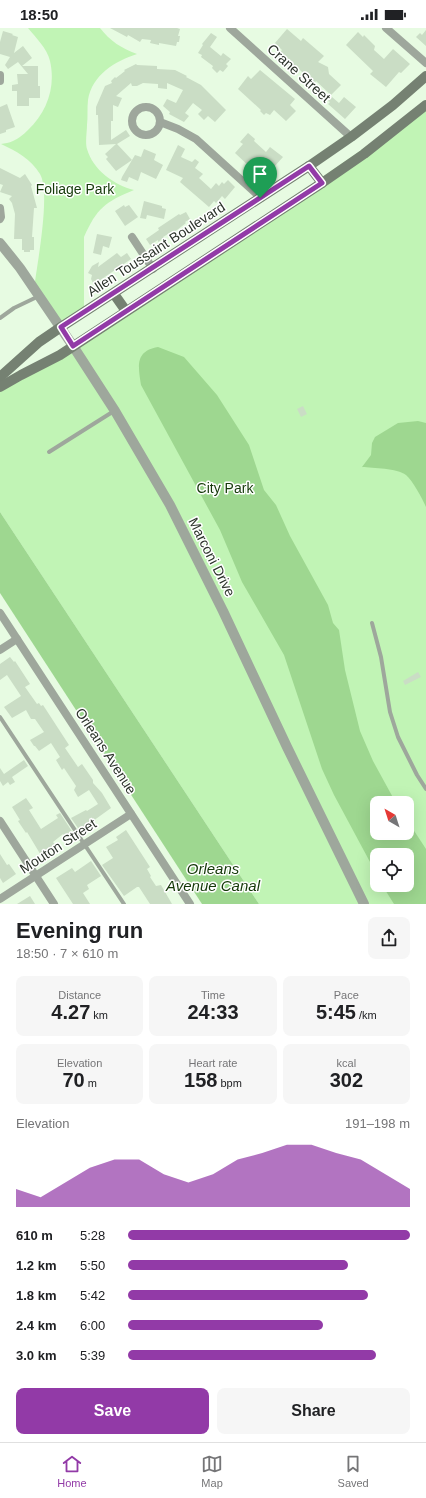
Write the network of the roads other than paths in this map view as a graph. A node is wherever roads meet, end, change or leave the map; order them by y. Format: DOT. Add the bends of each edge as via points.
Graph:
graph roads {
  1 [pos="230,28"];
  2 [pos="386,28"];
  3 [pos="426,63"];
  4 [pos="0,75"];
  5 [pos="426,76"];
  6 [pos="0,81"];
  7 [pos="426,105"];
  8 [pos="160,122"];
  9 [pos="351,137"];
  10 [pos="309,166"];
  11 [pos="322,183"];
  12 [pos="260,198"];
  13 [pos="0,208"];
  14 [pos="0,219"];
  15 [pos="132,237"];
  16 [pos="0,242"];
  17 [pos="153,269"];
  18 [pos="114,294"];
  19 [pos="39,296"];
  20 [pos="126,311"];
  21 [pos="0,318"];
  22 [pos="61,327"];
  23 [pos="73,346"];
  24 [pos="0,377"];
  25 [pos="0,387"];
  26 [pos="115,411"];
  27 [pos="48,452"];
  28 [pos="0,613"];
  29 [pos="372,624"];
  30 [pos="17,639"];
  31 [pos="0,650"];
  32 [pos="0,717"];
  33 [pos="426,789"];
  34 [pos="131,814"];
  35 [pos="0,821"];
  36 [pos="85,844"];
  37 [pos="36,876"];
  38 [pos="0,899"];
  39 [pos="54,904"];
  40 [pos="124,904"];
  41 [pos="190,904"];
  42 [pos="364,904"];
  1 -- 9 [label="street, Crane Street"];
  2 -- 3 [label="street"];
  4 -- 6 [label="street"];
  5 -- 9 [label="main road, Allen Toussaint Boulevard"];
  7 -- 11 [label="main road"];
  8 -- 12 [label="street" via="196,139"];
  9 -- 10 [label="main road, Allen Toussaint Boulevard"];
  10 -- 11 [label="main road"];
  10 -- 12 [label="main road, Allen Toussaint Boulevard"];
  11 -- 20 [label="main road"];
  12 -- 17 [label="main road, Allen Toussaint Boulevard"];
  13 -- 14 [label="street"];
  15 -- 17 [label="street"];
  16 -- 19 [label="street, Marconi Drive"];
  17 -- 18 [label="main road, Allen Toussaint Boulevard"];
  18 -- 20 [label="main road"];
  18 -- 22 [label="main road, Allen Toussaint Boulevard"];
  19 -- 21 [label="lane"];
  19 -- 22 [label="street, Marconi Drive"];
  20 -- 23 [label="main road"];
  22 -- 23 [label="street, Marconi Drive"];
  22 -- 24 [label="main road, Allen Toussaint Boulevard" via="39,342"];
  23 -- 25 [label="main road"];
  23 -- 26 [label="street, Marconi Drive"];
  26 -- 27 [label="lane"];
  26 -- 42 [label="street, Marconi Drive" via="170,505"];
  28 -- 30 [label="street, Orleans Avenue"];
  29 -- 33 [label="lane" via="381,656 390,712 398,737"];
  30 -- 31 [label="street"];
  30 -- 34 [label="street, Orleans Avenue"];
  32 -- 36 [label="lane"];
  34 -- 36 [label="street, Mouton Street"];
  34 -- 41 [label="street, Orleans Avenue"];
  35 -- 37 [label="street"];
  36 -- 37 [label="street, Mouton Street"];
  36 -- 40 [label="lane"];
  37 -- 38 [label="street, Mouton Street"];
  37 -- 39 [label="street"];
}
